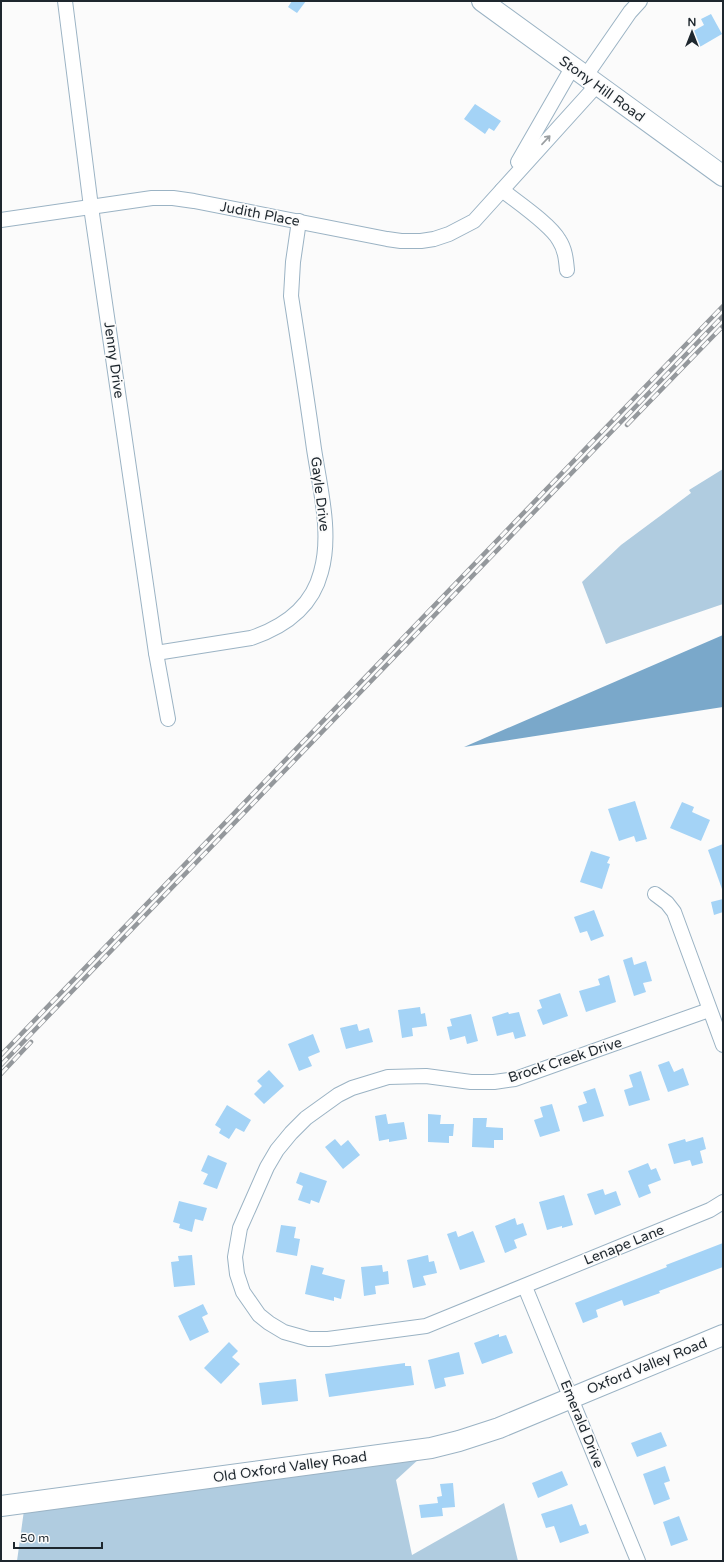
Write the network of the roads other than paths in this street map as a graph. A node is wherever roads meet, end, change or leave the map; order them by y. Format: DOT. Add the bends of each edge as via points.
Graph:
graph roads {
  1 [pos="65,1"];
  2 [pos="482,1"];
  3 [pos="640,1"];
  4 [pos="584,77"];
  5 [pos="723,176"];
  6 [pos="502,190"];
  7 [pos="91,207"];
  8 [pos="1,220"];
  9 [pos="299,222"];
  10 [pos="568,270"];
  11 [pos="156,653"];
  12 [pos="168,719"];
  13 [pos="655,894"];
  14 [pos="709,1010"];
  15 [pos="723,1045"];
  16 [pos="723,1202"];
  17 [pos="525,1287"];
  18 [pos="723,1335"];
  19 [pos="571,1398"];
  20 [pos="1,1506"];
  21 [pos="638,1561"];
  1 -- 7 [label="street, Jenny Drive"];
  2 -- 4 [label="street, Stony Hill Road"];
  3 -- 4 [label="street"];
  4 -- 5 [label="street, Stony Hill Road"];
  4 -- 6 [label="street, Judith Place"];
  6 -- 4 [label="street, Judith Place, one-way"];
  6 -- 9 [label="street, Judith Place" via="474,221 434,239 387,239"];
  6 -- 10 [label="street" via="553,231 560,240"];
  7 -- 8 [label="street, Judith Place"];
  7 -- 9 [label="street, Judith Place" via="152,198 173,198"];
  7 -- 11 [label="street, Jenny Drive"];
  9 -- 11 [label="street, Gayle Drive" via="291,296 326,537 321,573 316,586 299,611 272,630 251,638"];
  11 -- 12 [label="street, Jenny Drive"];
  13 -- 14 [label="street" via="674,912"];
  14 -- 15 [label="street"];
  14 -- 17 [label="street, Brock Creek Drive" via="516,1079 471,1082 426,1076 388,1077 338,1095 306,1118 277,1150 240,1228 235,1257 243,1292 259,1315 284,1332 309,1339 328,1339 426,1326"];
  16 -- 17 [label="street, Lenape Lane" via="710,1210"];
  17 -- 19 [label="street, Emerald Drive"];
  18 -- 19 [label="street, Oxford Valley Road"];
  19 -- 20 [label="street, Old Oxford Valley Road" via="499,1428 431,1448"];
  19 -- 21 [label="street, Emerald Drive"];
}
